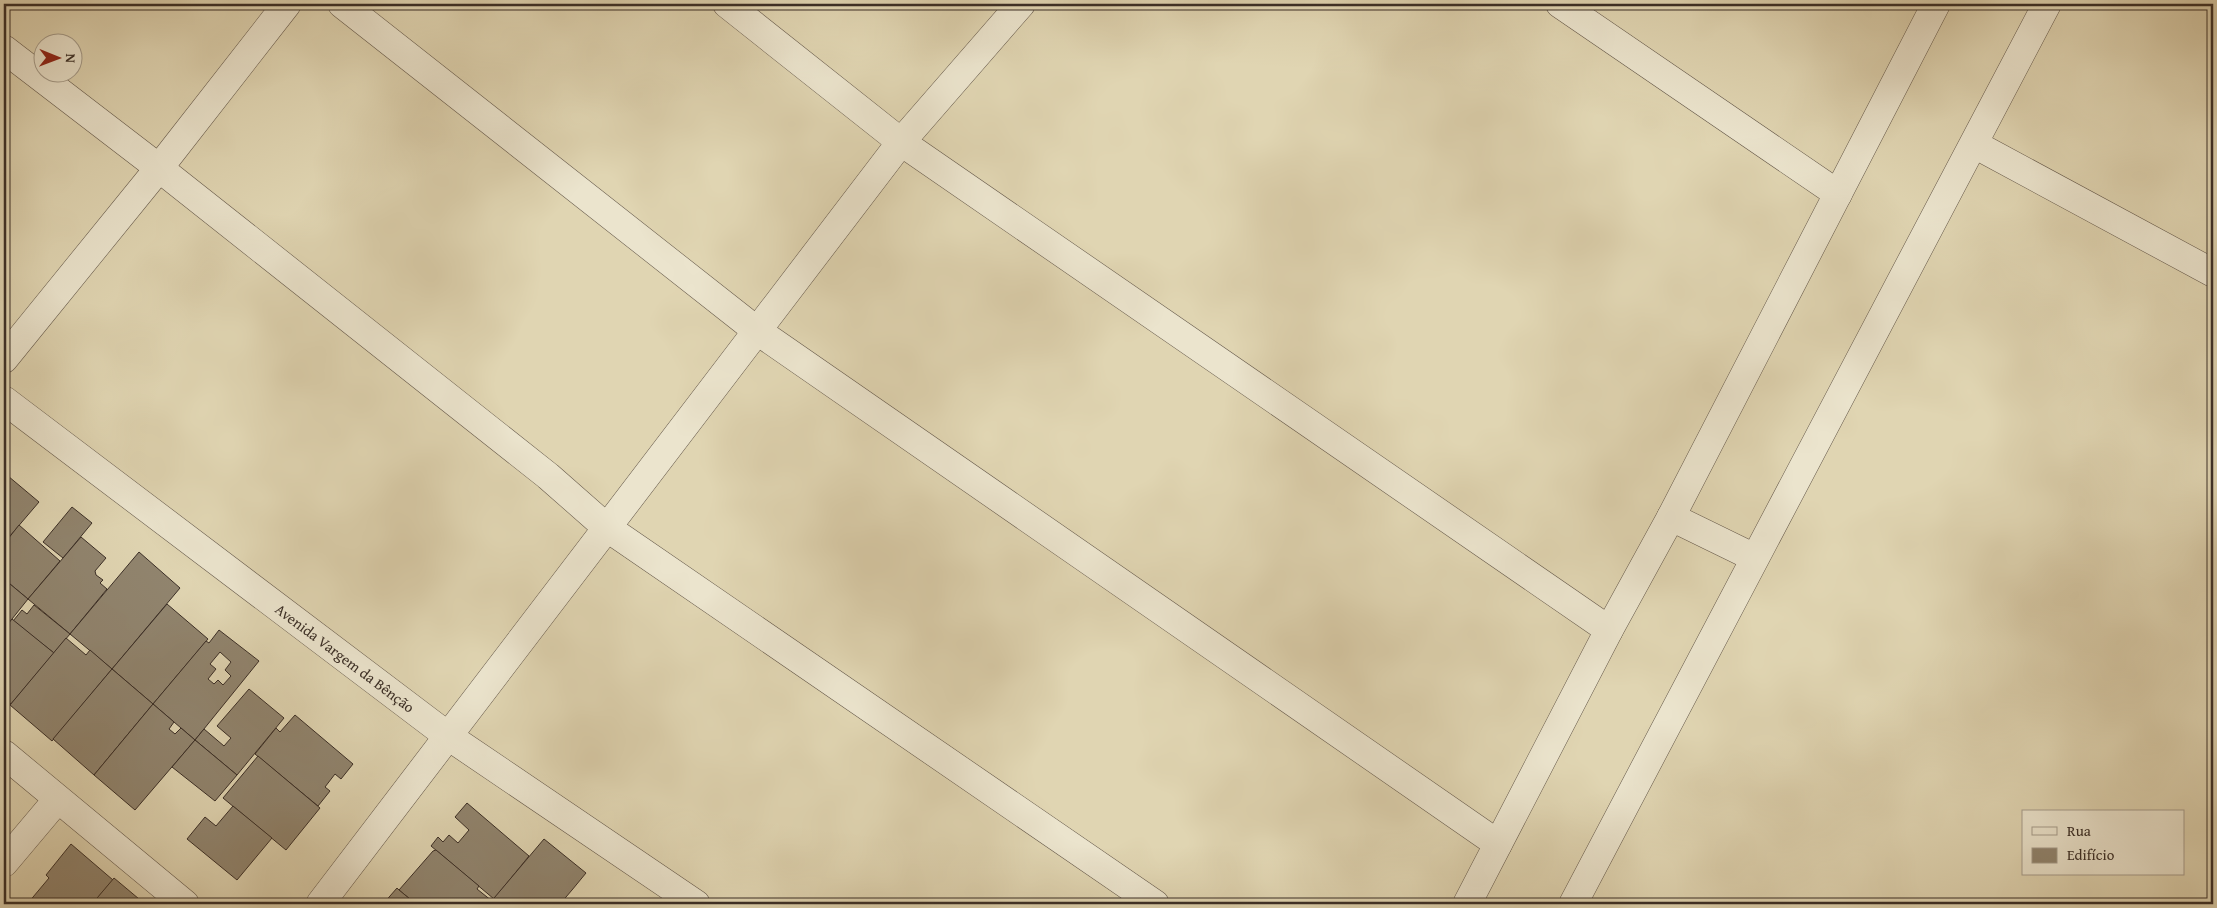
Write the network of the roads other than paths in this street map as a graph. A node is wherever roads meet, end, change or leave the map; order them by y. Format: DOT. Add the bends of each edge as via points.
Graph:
graph roads {
  1 [pos="287,4"];
  2 [pos="342,4"];
  3 [pos="727,4"];
  4 [pos="1020,4"];
  5 [pos="1560,4"];
  6 [pos="1936,4"];
  7 [pos="2047,4"];
  8 [pos="4,49"];
  9 [pos="901,142"];
  10 [pos="1974,144"];
  11 [pos="159,168"];
  12 [pos="1838,194"];
  13 [pos="2213,272"];
  14 [pos="756,330"];
  15 [pos="4,359"];
  16 [pos="4,400"];
  17 [pos="1671,518"];
  18 [pos="606,527"];
  19 [pos="1753,558"];
  20 [pos="1609,630"];
  21 [pos="448,736"];
  22 [pos="4,754"];
  23 [pos="58,800"];
  24 [pos="1498,844"];
  25 [pos="4,863"];
  26 [pos="185,904"];
  27 [pos="320,904"];
  28 [pos="696,904"];
  29 [pos="1155,904"];
  30 [pos="1467,904"];
  31 [pos="1572,904"];
  1 -- 11 [label="street"];
  2 -- 14 [label="street"];
  3 -- 9 [label="street"];
  4 -- 9 [label="street"];
  5 -- 12 [label="street"];
  6 -- 12 [label="street"];
  7 -- 10 [label="street"];
  8 -- 11 [label="street"];
  9 -- 14 [label="street"];
  9 -- 20 [label="street"];
  10 -- 13 [label="street"];
  10 -- 19 [label="street"];
  11 -- 15 [label="street"];
  11 -- 18 [label="street" via="548,476"];
  12 -- 17 [label="street"];
  14 -- 18 [label="street"];
  14 -- 24 [label="street"];
  16 -- 21 [label="street, Avenida Vargem da Bênção"];
  17 -- 19 [label="street"];
  17 -- 20 [label="street"];
  18 -- 21 [label="street"];
  18 -- 29 [label="street"];
  19 -- 31 [label="street"];
  20 -- 24 [label="street"];
  21 -- 27 [label="street"];
  21 -- 28 [label="street, Avenida Vargem da Bênção"];
  22 -- 23 [label="street"];
  23 -- 25 [label="street"];
  23 -- 26 [label="street"];
  24 -- 30 [label="street"];
}
